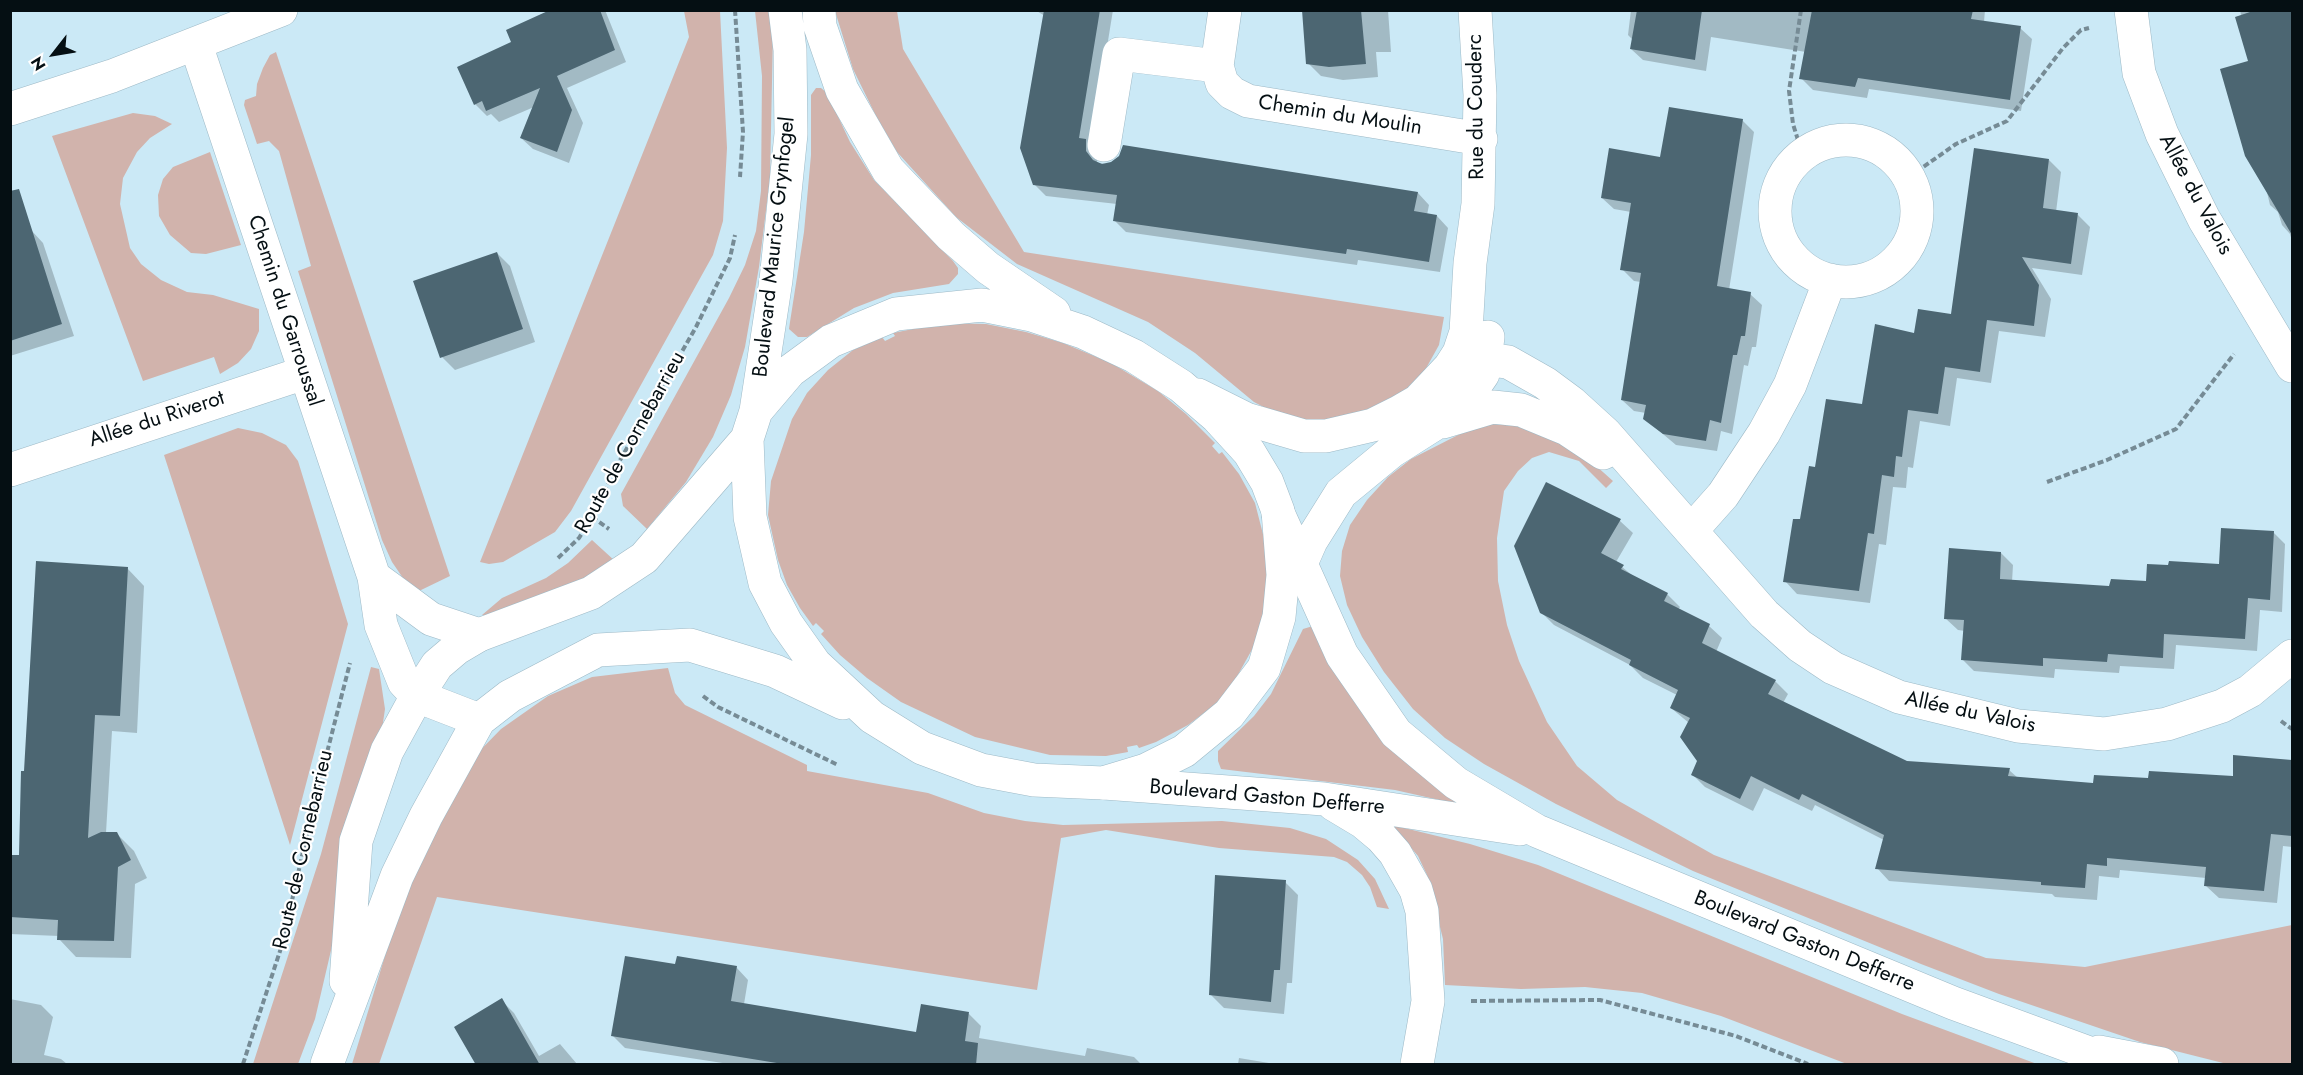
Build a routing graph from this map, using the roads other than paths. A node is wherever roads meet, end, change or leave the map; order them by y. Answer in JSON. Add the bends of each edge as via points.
{"nodes":[{"id":1,"x":281,"y":10,"type":"edge"},
{"id":2,"x":785,"y":10,"type":"edge"},
{"id":3,"x":819,"y":10,"type":"edge"},
{"id":4,"x":1225,"y":10,"type":"edge"},
{"id":5,"x":1475,"y":10,"type":"edge"},
{"id":6,"x":2131,"y":15,"type":"edge"},
{"id":7,"x":196,"y":45,"type":"junction"},
{"id":8,"x":1217,"y":66,"type":"junction"},
{"id":9,"x":10,"y":109,"type":"edge"},
{"id":10,"x":1481,"y":139,"type":"junction"},
{"id":11,"x":1104,"y":145,"type":"dead end"},
{"id":12,"x":1478,"y":204,"type":"junction"},
{"id":13,"x":1830,"y":280,"type":"junction"},
{"id":14,"x":1083,"y":332,"type":"junction"},
{"id":15,"x":1487,"y":358,"type":"junction"},
{"id":16,"x":2292,"y":366,"type":"edge"},
{"id":17,"x":304,"y":373,"type":"junction"},
{"id":18,"x":1181,"y":386,"type":"junction"},
{"id":19,"x":1432,"y":388,"type":"junction"},
{"id":20,"x":752,"y":425,"type":"junction"},
{"id":21,"x":1433,"y":425,"type":"junction"},
{"id":22,"x":10,"y":470,"type":"edge"},
{"id":23,"x":1645,"y":479,"type":"junction"},
{"id":24,"x":1278,"y":511,"type":"junction"},
{"id":25,"x":1691,"y":531,"type":"junction"},
{"id":26,"x":1302,"y":561,"type":"junction"},
{"id":27,"x":374,"y":577,"type":"junction"},
{"id":28,"x":1279,"y":617,"type":"junction"},
{"id":29,"x":480,"y":635,"type":"junction"},
{"id":30,"x":2292,"y":656,"type":"edge"},
{"id":31,"x":417,"y":696,"type":"junction"},
{"id":32,"x":872,"y":717,"type":"junction"},
{"id":33,"x":479,"y":720,"type":"junction"},
{"id":34,"x":1103,"y":783,"type":"junction"},
{"id":35,"x":1324,"y":799,"type":"junction"},
{"id":36,"x":1537,"y":831,"type":"junction"},
{"id":37,"x":343,"y":1016,"type":"junction"},
{"id":38,"x":2073,"y":1047,"type":"junction"},
{"id":39,"x":327,"y":1065,"type":"edge"},
{"id":40,"x":1417,"y":1065,"type":"edge"},
{"id":41,"x":2119,"y":1065,"type":"edge"},
{"id":42,"x":2162,"y":1065,"type":"edge"}],
"edges":[{"from":1,"to":7,"type":"street"},
{"from":2,"to":20,"type":"street","name":"Boulevard Maurice Grynfogel","via":[[790,50],[791,134],[776,280]]},
{"from":3,"to":14,"type":"street","via":[[820,26],[842,90],[888,170],[988,268]]},
{"from":4,"to":8,"type":"street"},
{"from":5,"to":10,"type":"street","name":"Rue du Couderc"},
{"from":6,"to":16,"type":"street","name":"Allée du Valois","via":[[2139,74],[2162,134],[2204,219]]},
{"from":7,"to":9,"type":"street"},
{"from":7,"to":17,"type":"street","name":"Chemin du Garroussal"},
{"from":8,"to":10,"type":"street","name":"Chemin du Moulin","via":[[1221,83],[1248,101]]},
{"from":8,"to":11,"type":"street","via":[[1119,54]]},
{"from":10,"to":12,"type":"street","name":"Rue du Couderc"},
{"from":12,"to":15,"type":"street","name":"Rue du Couderc","via":[[1489,331]]},
{"from":12,"to":19,"type":"street","name":"Rue du Couderc","via":[[1466,332],[1459,353]]},
{"from":13,"to":13,"type":"street","via":[[1863,282],[1886,272],[1914,236],[1917,201],[1910,177],[1895,159],[1875,145],[1856,139],[1838,139],[1802,153],[1785,171],[1774,207],[1779,237],[1799,266]]},
{"from":13,"to":25,"type":"street","via":[[1790,385],[1764,433],[1723,495]]},
{"from":14,"to":18,"type":"street","via":[[1134,356]]},
{"from":14,"to":20,"type":"street","via":[[1032,315],[982,305],[896,314],[831,341],[790,371]]},
{"from":15,"to":19,"type":"street","via":[[1463,362]]},
{"from":15,"to":21,"type":"street","name":"Rue du Couderc","via":[[1483,374],[1472,390]]},
{"from":15,"to":23,"type":"street","name":"Allée du Valois","via":[[1525,370],[1572,403],[1605,433]]},
{"from":17,"to":22,"type":"street","name":"Allée du Riverot"},
{"from":17,"to":27,"type":"street","name":"Chemin du Garroussal"},
{"from":18,"to":19,"type":"street","name":"Rue du Couderc","via":[[1246,419],[1304,436],[1326,436],[1373,425],[1418,401]]},
{"from":18,"to":24,"type":"street","via":[[1249,452]]},
{"from":20,"to":29,"type":"street","via":[[644,558],[591,593]]},
{"from":20,"to":32,"type":"street","name":"Boulevard Maurice Grynfogel","via":[[750,517],[765,583],[786,623],[815,664]]},
{"from":21,"to":23,"type":"street","name":"Allée du Valois","via":[[1493,407],[1521,410],[1567,429]]},
{"from":21,"to":26,"type":"street","name":"Rue du Couderc","via":[[1392,451],[1341,493]]},
{"from":23,"to":25,"type":"street","name":"Allée du Valois"},
{"from":24,"to":26,"type":"street","name":"Boulevard Gaston Defferre"},
{"from":24,"to":28,"type":"street","via":[[1283,575]]},
{"from":25,"to":30,"type":"street","name":"Allée du Valois","via":[[1764,614],[1833,669],[1899,697],[1962,715],[2057,731],[2104,734],[2148,727],[2222,706],[2250,691]]},
{"from":26,"to":28,"type":"street","name":"Rue du Couderc"},
{"from":26,"to":36,"type":"street","name":"Boulevard Gaston Defferre","via":[[1342,655],[1396,733],[1456,783]]},
{"from":27,"to":29,"type":"street","via":[[431,619]]},
{"from":27,"to":31,"type":"street","name":"Chemin du Garroussal","via":[[381,625],[405,682]]},
{"from":28,"to":34,"type":"street","via":[[1264,668],[1228,714],[1184,751],[1146,770]]},
{"from":29,"to":31,"type":"street","via":[[437,665]]},
{"from":31,"to":33,"type":"street"},
{"from":31,"to":37,"type":"street","via":[[387,752],[356,841]]},
{"from":32,"to":33,"type":"street","via":[[775,671],[690,645],[598,650],[510,696]]},
{"from":32,"to":34,"type":"street","name":"Boulevard Gaston Defferre","via":[[922,748],[981,770],[1034,780]]},
{"from":33,"to":37,"type":"street","via":[[397,876]]},
{"from":34,"to":35,"type":"street","name":"Boulevard Gaston Defferre"},
{"from":35,"to":36,"type":"street","name":"Boulevard Gaston Defferre"},
{"from":35,"to":40,"type":"street","via":[[1381,837],[1416,890],[1422,911],[1428,1001]]},
{"from":36,"to":38,"type":"street","name":"Boulevard Gaston Defferre","via":[[1953,1003]]},
{"from":37,"to":39,"type":"street"},
{"from":38,"to":41,"type":"street","name":"Boulevard Gaston Defferre"},
{"from":38,"to":42,"type":"street","name":"Boulevard Gaston Defferre"}]}
